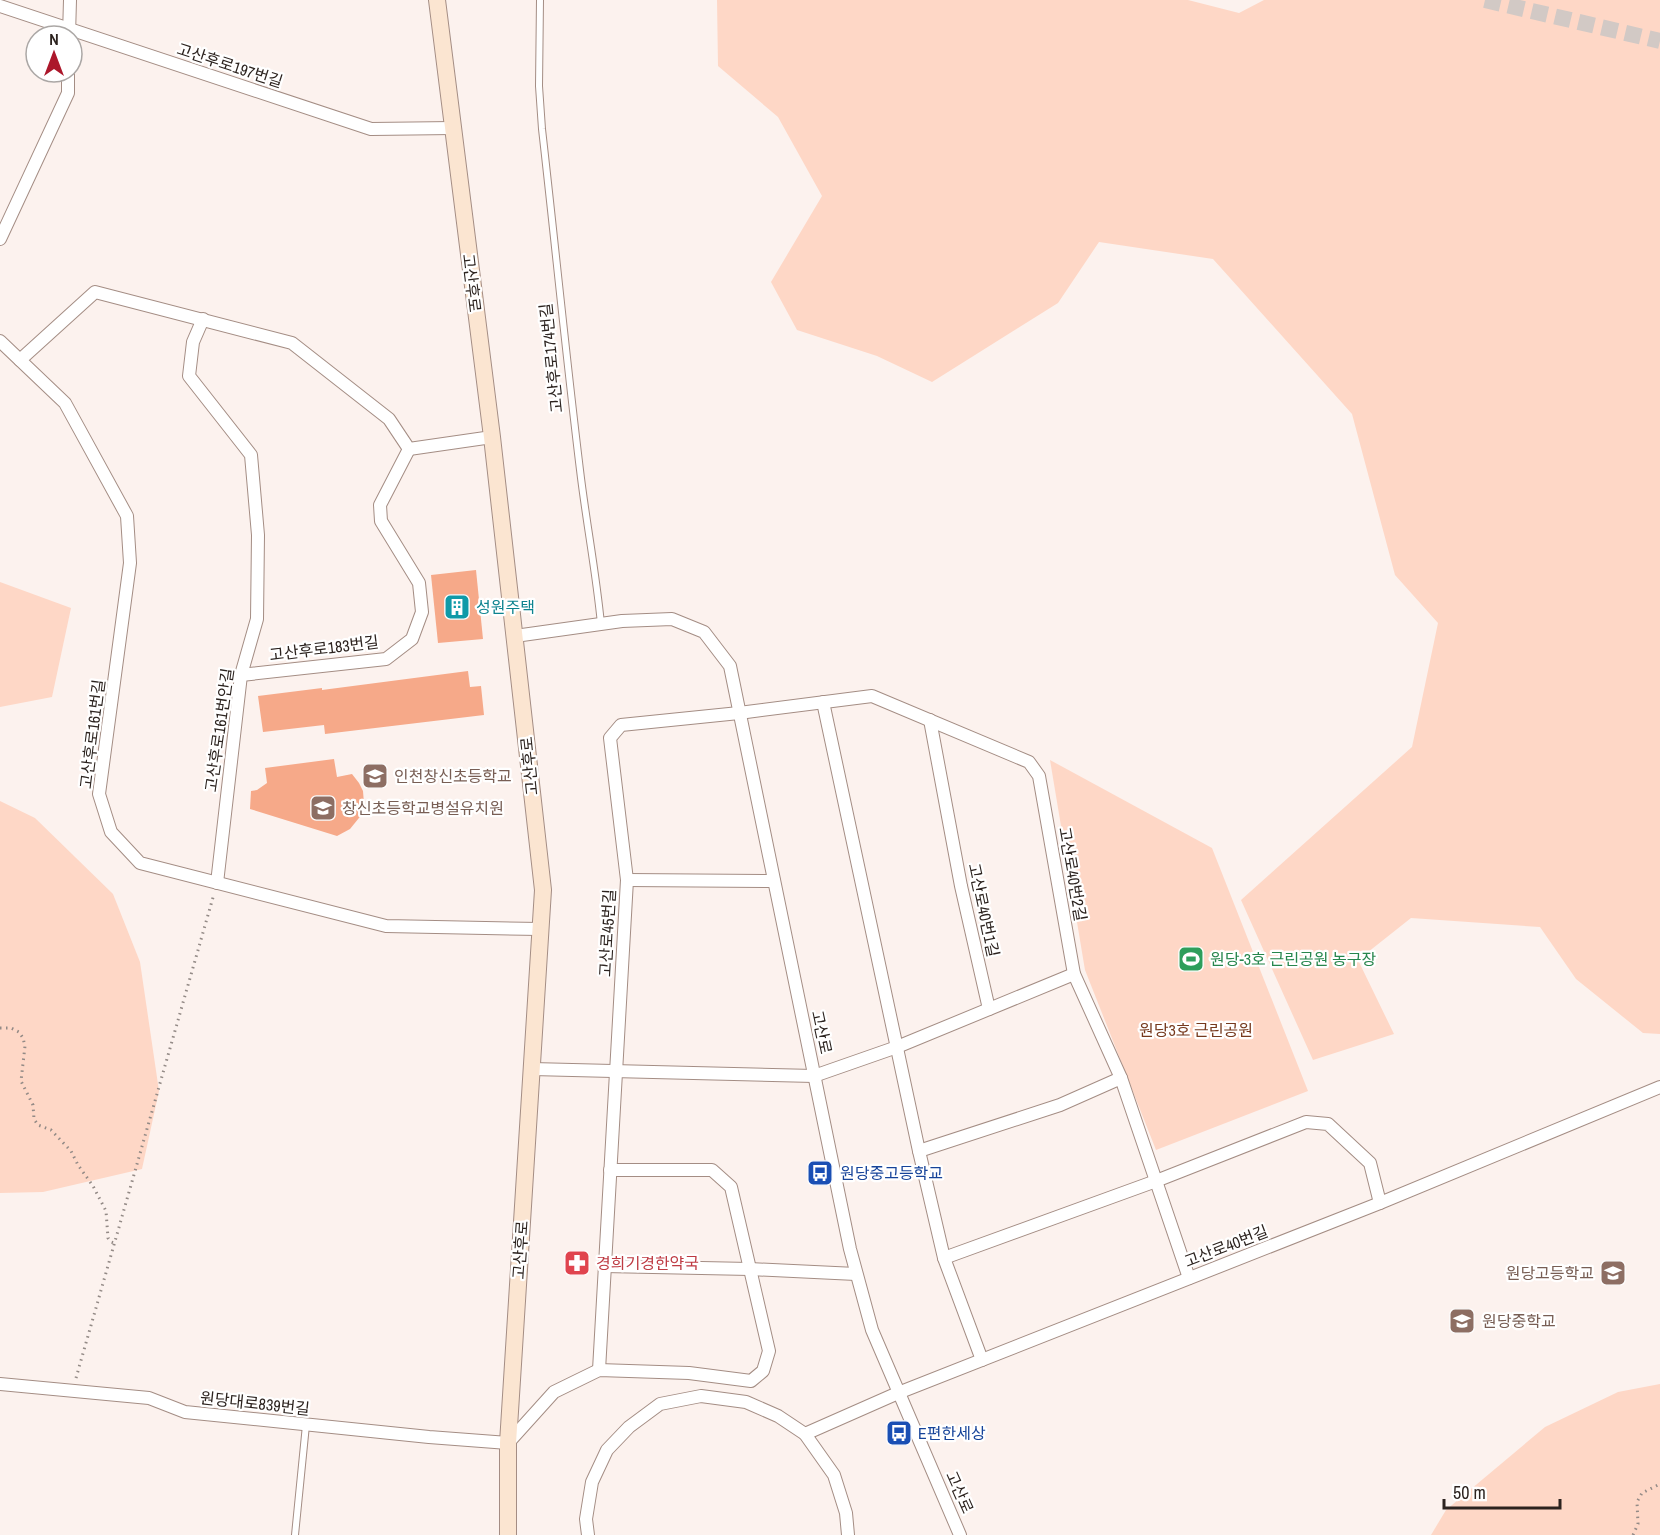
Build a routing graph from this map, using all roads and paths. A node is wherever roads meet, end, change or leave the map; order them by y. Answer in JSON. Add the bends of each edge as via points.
{"nodes":[{"id":1,"x":70,"y":0,"type":"edge"},
{"id":2,"x":437,"y":0,"type":"edge"},
{"id":3,"x":540,"y":0,"type":"edge"},
{"id":4,"x":0,"y":6,"type":"edge"},
{"id":5,"x":46,"y":24,"type":"edge"},
{"id":6,"x":69,"y":24,"type":"edge"},
{"id":7,"x":84,"y":38,"type":"edge"},
{"id":8,"x":68,"y":84,"type":"edge"},
{"id":9,"x":453,"y":128,"type":"junction"},
{"id":10,"x":0,"y":239,"type":"edge"},
{"id":11,"x":203,"y":320,"type":"junction"},
{"id":12,"x":0,"y":341,"type":"edge"},
{"id":13,"x":20,"y":360,"type":"junction"},
{"id":14,"x":492,"y":437,"type":"junction"},
{"id":15,"x":409,"y":449,"type":"junction"},
{"id":16,"x":601,"y":624,"type":"junction"},
{"id":17,"x":515,"y":636,"type":"junction"},
{"id":18,"x":241,"y":675,"type":"junction"},
{"id":19,"x":823,"y":702,"type":"junction"},
{"id":20,"x":740,"y":713,"type":"junction"},
{"id":21,"x":930,"y":720,"type":"junction"},
{"id":22,"x":627,"y":880,"type":"junction"},
{"id":23,"x":774,"y":881,"type":"junction"},
{"id":24,"x":217,"y":883,"type":"junction"},
{"id":25,"x":540,"y":929,"type":"junction"},
{"id":26,"x":1074,"y":974,"type":"junction"},
{"id":27,"x":989,"y":1009,"type":"junction"},
{"id":28,"x":0,"y":1028,"type":"edge"},
{"id":29,"x":897,"y":1047,"type":"junction"},
{"id":30,"x":532,"y":1069,"type":"junction"},
{"id":31,"x":616,"y":1072,"type":"junction"},
{"id":32,"x":814,"y":1076,"type":"junction"},
{"id":33,"x":1121,"y":1078,"type":"junction"},
{"id":34,"x":1660,"y":1087,"type":"edge"},
{"id":35,"x":919,"y":1151,"type":"junction"},
{"id":36,"x":610,"y":1170,"type":"junction"},
{"id":37,"x":1156,"y":1181,"type":"junction"},
{"id":38,"x":1380,"y":1203,"type":"junction"},
{"id":39,"x":114,"y":1243,"type":"junction"},
{"id":40,"x":944,"y":1258,"type":"junction"},
{"id":41,"x":604,"y":1266,"type":"junction"},
{"id":42,"x":750,"y":1269,"type":"junction"},
{"id":43,"x":856,"y":1274,"type":"junction"},
{"id":44,"x":1189,"y":1278,"type":"junction"},
{"id":45,"x":982,"y":1360,"type":"junction"},
{"id":46,"x":599,"y":1370,"type":"junction"},
{"id":47,"x":0,"y":1384,"type":"edge"},
{"id":48,"x":72,"y":1391,"type":"junction"},
{"id":49,"x":898,"y":1393,"type":"junction"},
{"id":50,"x":306,"y":1425,"type":"junction"},
{"id":51,"x":805,"y":1434,"type":"junction"},
{"id":52,"x":508,"y":1443,"type":"junction"},
{"id":53,"x":1660,"y":1484,"type":"edge"},
{"id":54,"x":295,"y":1535,"type":"edge"},
{"id":55,"x":508,"y":1535,"type":"edge"},
{"id":56,"x":588,"y":1535,"type":"edge"},
{"id":57,"x":848,"y":1535,"type":"edge"},
{"id":58,"x":960,"y":1535,"type":"edge"},
{"id":59,"x":1633,"y":1535,"type":"edge"}],
"edges":[{"from":1,"to":6,"type":"street"},
{"from":2,"to":9,"type":"main road","name":"고산후로"},
{"from":3,"to":16,"type":"lane","name":"고산후로174번길","via":[[543,129],[585,514]]},
{"from":4,"to":5,"type":"street","name":"고산후로197번길"},
{"from":7,"to":9,"type":"street","name":"고산후로197번길","via":[[371,129]]},
{"from":8,"to":10,"type":"street","via":[[68,93]]},
{"from":9,"to":14,"type":"main road","name":"고산후로"},
{"from":11,"to":13,"type":"street","via":[[96,292]]},
{"from":11,"to":15,"type":"street","via":[[292,343],[390,418]]},
{"from":11,"to":18,"type":"street","name":"고산후로161번안길","via":[[193,342],[189,376],[251,455],[258,535],[257,619]]},
{"from":12,"to":13,"type":"street","name":"고산후로161번길"},
{"from":13,"to":24,"type":"street","name":"고산후로161번길","via":[[65,403],[127,516],[130,563],[99,794],[111,832],[140,863]]},
{"from":14,"to":15,"type":"street"},
{"from":14,"to":17,"type":"main road","name":"고산후로"},
{"from":15,"to":18,"type":"street","name":"고산후로183번길","via":[[380,505],[381,521],[419,583],[422,612],[412,639],[386,659]]},
{"from":16,"to":17,"type":"street"},
{"from":16,"to":20,"type":"street","name":"고산로","via":[[672,619],[704,632],[730,666]]},
{"from":17,"to":25,"type":"main road","name":"고산후로","via":[[543,890]]},
{"from":18,"to":24,"type":"street","name":"고산후로161번안길"},
{"from":19,"to":20,"type":"street","name":"고산로40번2길"},
{"from":19,"to":21,"type":"street","name":"고산로40번2길","via":[[872,696]]},
{"from":19,"to":29,"type":"street"},
{"from":20,"to":22,"type":"street","name":"고산로45번길","via":[[621,725],[610,738]]},
{"from":20,"to":23,"type":"street","name":"고산로"},
{"from":21,"to":26,"type":"street","name":"고산로40번2길","via":[[1029,762],[1039,776]]},
{"from":21,"to":27,"type":"street","name":"고산로40번1길"},
{"from":22,"to":23,"type":"street"},
{"from":22,"to":31,"type":"street","name":"고산로45번길"},
{"from":23,"to":32,"type":"street","name":"고산로"},
{"from":24,"to":25,"type":"street","name":"고산후로161번길","via":[[386,926]]},
{"from":24,"to":39,"type":"path"},
{"from":25,"to":30,"type":"main road","name":"고산후로"},
{"from":26,"to":27,"type":"street"},
{"from":26,"to":33,"type":"street","name":"고산로40번2길"},
{"from":27,"to":29,"type":"street"},
{"from":28,"to":39,"type":"path","via":[[19,1032],[25,1046],[21,1081],[33,1105],[34,1119],[71,1151],[106,1210],[108,1238]]},
{"from":29,"to":32,"type":"street"},
{"from":29,"to":35,"type":"street"},
{"from":30,"to":31,"type":"street"},
{"from":30,"to":52,"type":"main road","name":"고산후로"},
{"from":31,"to":32,"type":"street"},
{"from":31,"to":36,"type":"street","name":"고산로45번길"},
{"from":32,"to":43,"type":"street","name":"고산로"},
{"from":33,"to":35,"type":"street","via":[[1060,1105]]},
{"from":33,"to":37,"type":"street","name":"고산로40번2길"},
{"from":34,"to":38,"type":"street","name":"고산로40번길"},
{"from":35,"to":40,"type":"street"},
{"from":36,"to":41,"type":"street","name":"고산로45번길"},
{"from":36,"to":42,"type":"street","via":[[712,1170],[731,1188]]},
{"from":37,"to":38,"type":"street","via":[[1306,1122],[1328,1124],[1370,1163]]},
{"from":37,"to":40,"type":"street"},
{"from":37,"to":44,"type":"street","name":"고산로40번2길"},
{"from":38,"to":44,"type":"street","name":"고산로40번길"},
{"from":39,"to":48,"type":"path"},
{"from":40,"to":45,"type":"street"},
{"from":41,"to":42,"type":"street"},
{"from":41,"to":46,"type":"street","name":"고산로45번길"},
{"from":42,"to":43,"type":"street"},
{"from":42,"to":46,"type":"street","via":[[769,1351],[763,1371],[751,1381],[689,1373]]},
{"from":43,"to":49,"type":"street","name":"고산로","via":[[872,1330]]},
{"from":44,"to":45,"type":"street","name":"고산로40번길"},
{"from":45,"to":49,"type":"street","name":"고산로40번길"},
{"from":46,"to":52,"type":"street","via":[[554,1392]]},
{"from":47,"to":48,"type":"street","name":"원당대로839번길"},
{"from":48,"to":50,"type":"street","name":"원당대로839번길","via":[[149,1398],[184,1412]]},
{"from":49,"to":51,"type":"street","name":"고산로40번길"},
{"from":49,"to":58,"type":"street","name":"고산로"},
{"from":50,"to":52,"type":"street","name":"원당대로839번길"},
{"from":50,"to":54,"type":"lane"},
{"from":51,"to":56,"type":"street","via":[[746,1402],[701,1396],[660,1404],[607,1450],[592,1482],[586,1519]]},
{"from":51,"to":57,"type":"street","via":[[834,1474]]},
{"from":52,"to":55,"type":"main road","name":"고산후로"},
{"from":53,"to":59,"type":"path","via":[[1642,1493],[1637,1502],[1638,1524]]}]}
